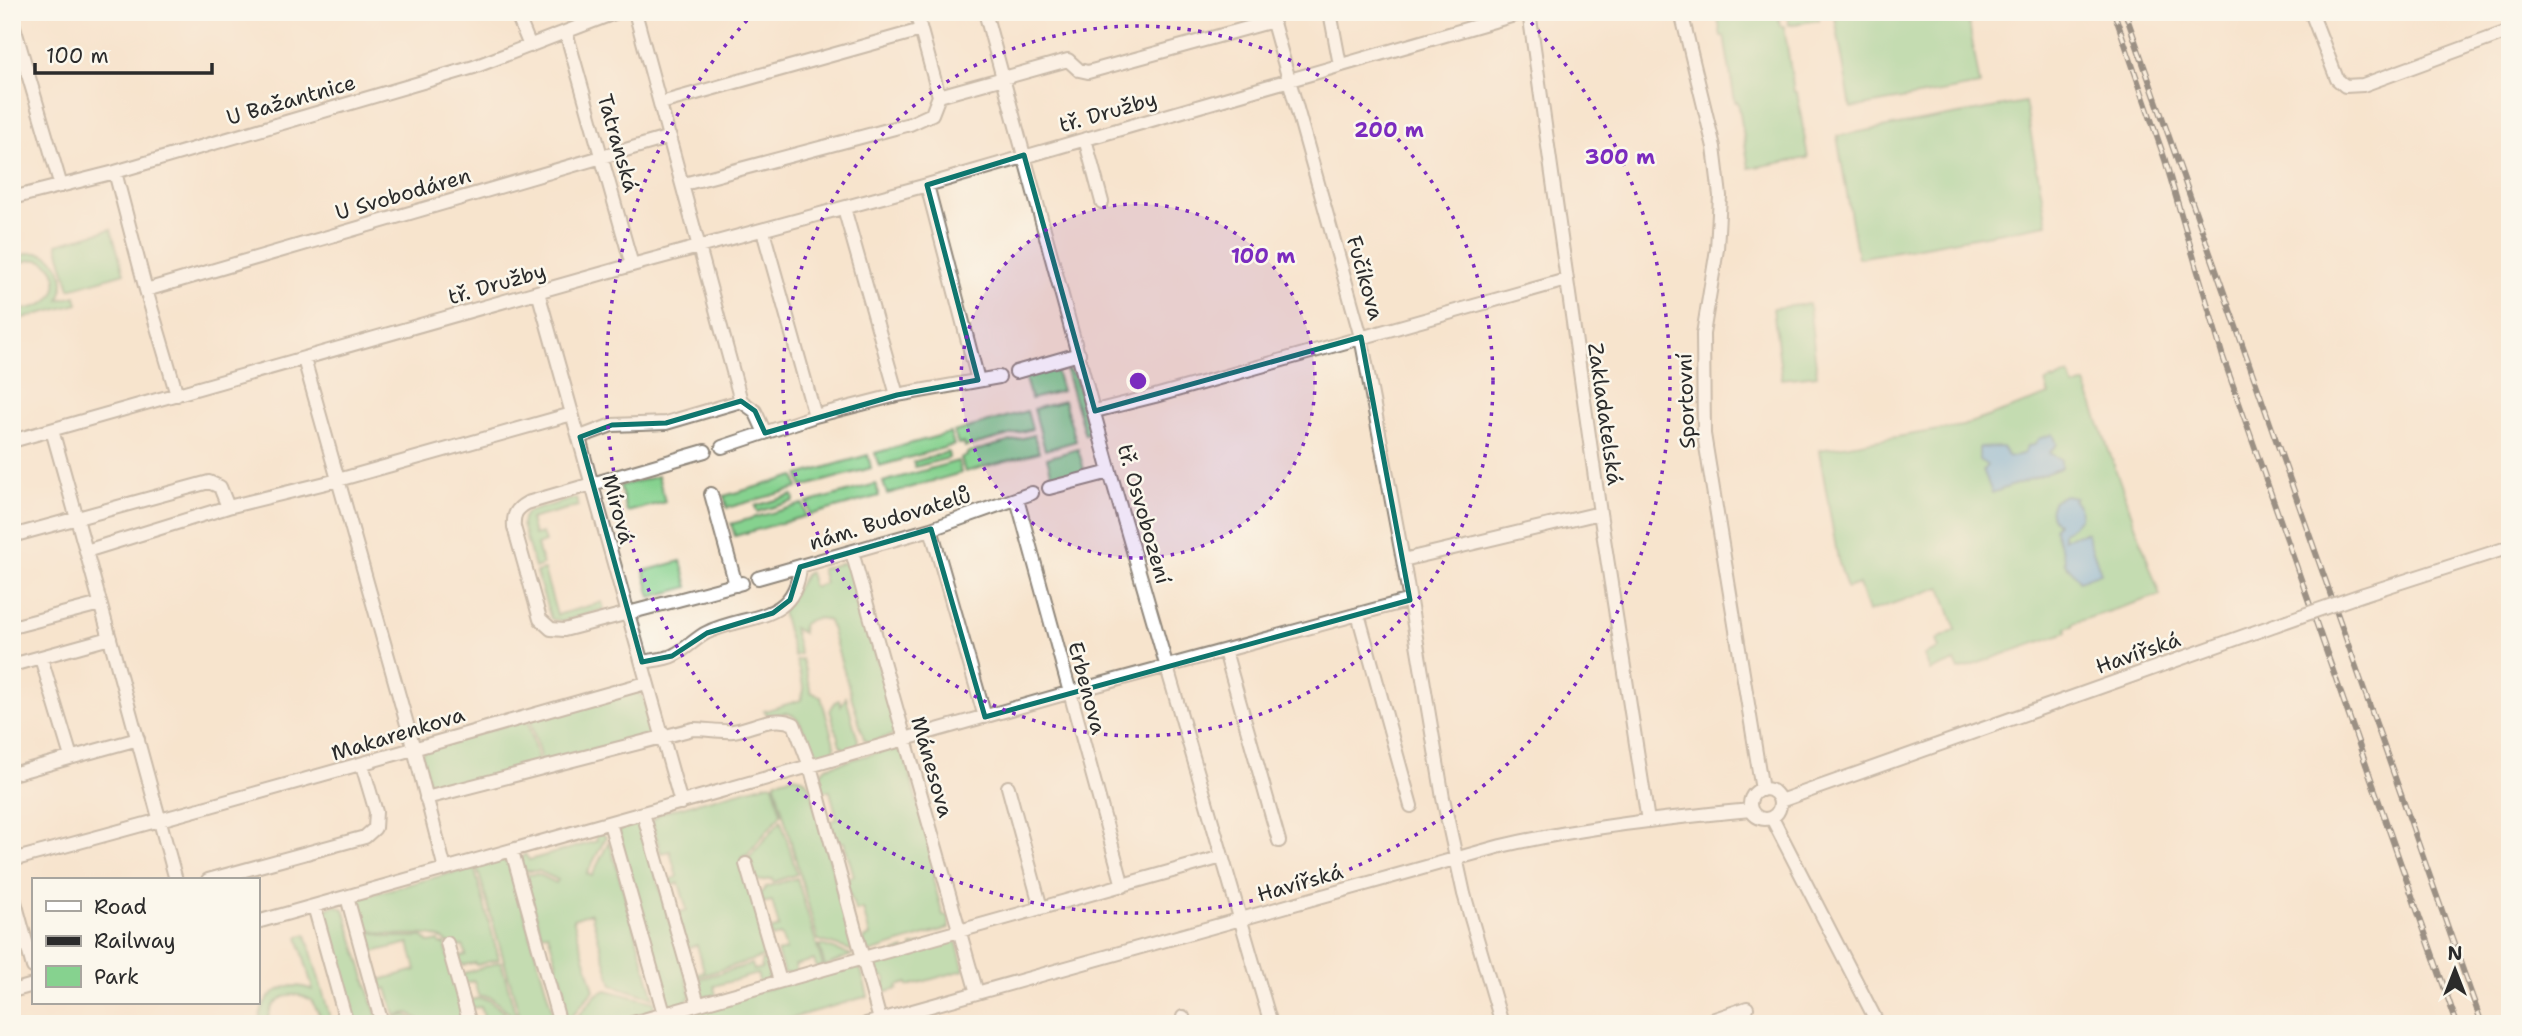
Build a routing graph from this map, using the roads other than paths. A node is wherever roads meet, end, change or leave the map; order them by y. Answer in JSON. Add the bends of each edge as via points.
{"nodes":[{"id":1,"x":516,"y":12,"type":"edge"},
{"id":2,"x":617,"y":12,"type":"edge"},
{"id":3,"x":635,"y":12,"type":"edge"},
{"id":4,"x":916,"y":12,"type":"edge"},
{"id":5,"x":985,"y":12,"type":"edge"},
{"id":6,"x":1330,"y":12,"type":"edge"},
{"id":7,"x":1527,"y":12,"type":"edge"},
{"id":8,"x":1682,"y":12,"type":"edge"},
{"id":9,"x":2311,"y":12,"type":"edge"},
{"id":10,"x":1271,"y":17,"type":"edge"},
{"id":11,"x":12,"y":20,"type":"edge"},
{"id":12,"x":921,"y":30,"type":"junction"},
{"id":13,"x":2510,"y":31,"type":"edge"},
{"id":14,"x":566,"y":32,"type":"junction"},
{"id":15,"x":530,"y":46,"type":"junction"},
{"id":16,"x":1340,"y":65,"type":"junction"},
{"id":17,"x":1003,"y":77,"type":"junction"},
{"id":18,"x":1289,"y":80,"type":"junction"},
{"id":19,"x":939,"y":96,"type":"junction"},
{"id":20,"x":661,"y":103,"type":"junction"},
{"id":21,"x":670,"y":137,"type":"junction"},
{"id":22,"x":1084,"y":139,"type":"junction"},
{"id":23,"x":1024,"y":155,"type":"junction"},
{"id":24,"x":602,"y":156,"type":"junction"},
{"id":25,"x":115,"y":172,"type":"junction"},
{"id":26,"x":684,"y":184,"type":"junction"},
{"id":27,"x":927,"y":185,"type":"junction"},
{"id":28,"x":61,"y":186,"type":"junction"},
{"id":29,"x":12,"y":198,"type":"edge"},
{"id":30,"x":1102,"y":202,"type":"dead end"},
{"id":31,"x":844,"y":208,"type":"junction"},
{"id":32,"x":763,"y":230,"type":"junction"},
{"id":33,"x":701,"y":248,"type":"junction"},
{"id":34,"x":632,"y":265,"type":"junction"},
{"id":35,"x":1566,"y":280,"type":"junction"},
{"id":36,"x":146,"y":289,"type":"junction"},
{"id":37,"x":538,"y":292,"type":"junction"},
{"id":38,"x":1361,"y":337,"type":"junction"},
{"id":39,"x":1079,"y":354,"type":"junction"},
{"id":40,"x":304,"y":359,"type":"junction"},
{"id":41,"x":1016,"y":372,"type":"dead end"},
{"id":42,"x":999,"y":377,"type":"dead end"},
{"id":43,"x":978,"y":380,"type":"junction"},
{"id":44,"x":177,"y":395,"type":"junction"},
{"id":45,"x":897,"y":395,"type":"junction"},
{"id":46,"x":741,"y":401,"type":"junction"},
{"id":47,"x":1095,"y":411,"type":"junction"},
{"id":48,"x":572,"y":414,"type":"junction"},
{"id":49,"x":815,"y":416,"type":"junction"},
{"id":50,"x":52,"y":430,"type":"junction"},
{"id":51,"x":765,"y":433,"type":"junction"},
{"id":52,"x":580,"y":437,"type":"junction"},
{"id":53,"x":12,"y":441,"type":"edge"},
{"id":54,"x":722,"y":447,"type":"dead end"},
{"id":55,"x":705,"y":451,"type":"dead end"},
{"id":56,"x":1110,"y":472,"type":"junction"},
{"id":57,"x":338,"y":480,"type":"junction"},
{"id":58,"x":591,"y":483,"type":"junction"},
{"id":59,"x":1049,"y":488,"type":"dead end"},
{"id":60,"x":1032,"y":493,"type":"dead end"},
{"id":61,"x":710,"y":494,"type":"dead end"},
{"id":62,"x":1017,"y":499,"type":"junction"},
{"id":63,"x":228,"y":507,"type":"junction"},
{"id":64,"x":1600,"y":513,"type":"junction"},
{"id":65,"x":76,"y":519,"type":"junction"},
{"id":66,"x":931,"y":529,"type":"junction"},
{"id":67,"x":12,"y":536,"type":"edge"},
{"id":68,"x":2510,"y":547,"type":"edge"},
{"id":69,"x":86,"y":551,"type":"junction"},
{"id":70,"x":852,"y":552,"type":"junction"},
{"id":71,"x":1403,"y":560,"type":"junction"},
{"id":72,"x":800,"y":567,"type":"junction"},
{"id":73,"x":758,"y":578,"type":"dead end"},
{"id":74,"x":1410,"y":600,"type":"junction"},
{"id":75,"x":100,"y":604,"type":"junction"},
{"id":76,"x":627,"y":614,"type":"junction"},
{"id":77,"x":1358,"y":614,"type":"junction"},
{"id":78,"x":12,"y":627,"type":"edge"},
{"id":79,"x":110,"y":638,"type":"junction"},
{"id":80,"x":1225,"y":651,"type":"junction"},
{"id":81,"x":41,"y":658,"type":"junction"},
{"id":82,"x":642,"y":662,"type":"junction"},
{"id":83,"x":12,"y":665,"type":"edge"},
{"id":84,"x":1168,"y":666,"type":"junction"},
{"id":85,"x":646,"y":683,"type":"junction"},
{"id":86,"x":1068,"y":694,"type":"junction"},
{"id":87,"x":985,"y":717,"type":"junction"},
{"id":88,"x":660,"y":736,"type":"junction"},
{"id":89,"x":138,"y":739,"type":"junction"},
{"id":90,"x":904,"y":740,"type":"junction"},
{"id":91,"x":414,"y":750,"type":"junction"},
{"id":92,"x":71,"y":757,"type":"junction"},
{"id":93,"x":362,"y":765,"type":"junction"},
{"id":94,"x":810,"y":766,"type":"junction"},
{"id":95,"x":12,"y":774,"type":"edge"},
{"id":96,"x":1008,"y":787,"type":"dead end"},
{"id":97,"x":1762,"y":790,"type":"junction"},
{"id":98,"x":426,"y":798,"type":"junction"},
{"id":99,"x":1780,"y":801,"type":"junction"},
{"id":100,"x":681,"y":803,"type":"junction"},
{"id":101,"x":1411,"y":806,"type":"dead end"},
{"id":102,"x":1751,"y":810,"type":"junction"},
{"id":103,"x":643,"y":813,"type":"junction"},
{"id":104,"x":1772,"y":818,"type":"junction"},
{"id":105,"x":161,"y":821,"type":"junction"},
{"id":106,"x":1647,"y":821,"type":"junction"},
{"id":107,"x":610,"y":824,"type":"junction"},
{"id":108,"x":1279,"y":841,"type":"dead end"},
{"id":109,"x":512,"y":850,"type":"junction"},
{"id":110,"x":1222,"y":857,"type":"junction"},
{"id":111,"x":1457,"y":859,"type":"junction"},
{"id":112,"x":12,"y":860,"type":"edge"},
{"id":113,"x":746,"y":864,"type":"dead end"},
{"id":114,"x":445,"y":869,"type":"junction"},
{"id":115,"x":175,"y":878,"type":"edge"},
{"id":116,"x":215,"y":878,"type":"edge"},
{"id":117,"x":1123,"y":886,"type":"junction"},
{"id":118,"x":12,"y":891,"type":"edge"},
{"id":119,"x":347,"y":897,"type":"junction"},
{"id":120,"x":314,"y":906,"type":"junction"},
{"id":121,"x":1041,"y":908,"type":"junction"},
{"id":122,"x":1239,"y":920,"type":"junction"},
{"id":123,"x":259,"y":921,"type":"edge"},
{"id":124,"x":28,"y":928,"type":"edge"},
{"id":125,"x":959,"y":931,"type":"junction"},
{"id":126,"x":447,"y":943,"type":"dead end"},
{"id":127,"x":32,"y":959,"type":"edge"},
{"id":128,"x":861,"y":959,"type":"junction"},
{"id":129,"x":780,"y":981,"type":"junction"},
{"id":130,"x":32,"y":985,"type":"edge"},
{"id":131,"x":12,"y":991,"type":"edge"},
{"id":132,"x":977,"y":993,"type":"junction"},
{"id":133,"x":698,"y":1004,"type":"junction"},
{"id":134,"x":1747,"y":1008,"type":"dead end"},
{"id":135,"x":666,"y":1019,"type":"edge"},
{"id":136,"x":880,"y":1020,"type":"junction"},
{"id":137,"x":1722,"y":1020,"type":"edge"},
{"id":138,"x":346,"y":1024,"type":"edge"},
{"id":139,"x":382,"y":1024,"type":"edge"},
{"id":140,"x":470,"y":1024,"type":"edge"},
{"id":141,"x":560,"y":1024,"type":"edge"},
{"id":142,"x":629,"y":1024,"type":"edge"},
{"id":143,"x":866,"y":1024,"type":"edge"},
{"id":144,"x":1271,"y":1024,"type":"edge"},
{"id":145,"x":1502,"y":1024,"type":"edge"},
{"id":146,"x":1700,"y":1024,"type":"edge"},
{"id":147,"x":1878,"y":1024,"type":"edge"}],
"edges":[{"from":1,"to":15,"type":"street"},
{"from":2,"to":14,"type":"street","name":"U Bažantnice"},
{"from":3,"to":20,"type":"street"},
{"from":4,"to":12,"type":"street"},
{"from":5,"to":17,"type":"street","name":"tř. Osvobození"},
{"from":6,"to":16,"type":"street"},
{"from":7,"to":16,"type":"street","name":"tř. Družby"},
{"from":7,"to":35,"type":"street","name":"Zakladatelská"},
{"from":8,"to":97,"type":"street","name":"Sportovní","via":[[1714,147],[1720,196],[1717,249],[1703,334],[1704,434]]},
{"from":9,"to":13,"type":"street","via":[[2337,79],[2345,86],[2363,85]]},
{"from":10,"to":17,"type":"street","name":"tř. Družby","via":[[1088,72],[1079,71],[1068,60]]},
{"from":10,"to":18,"type":"street","name":"Fučíkova"},
{"from":11,"to":28,"type":"street"},
{"from":12,"to":19,"type":"street"},
{"from":12,"to":20,"type":"street"},
{"from":14,"to":15,"type":"street","name":"U Bažantnice"},
{"from":14,"to":24,"type":"street","name":"Tatranská"},
{"from":15,"to":25,"type":"street","name":"U Bažantnice","via":[[474,67]]},
{"from":16,"to":18,"type":"street","name":"tř. Družby"},
{"from":17,"to":19,"type":"street"},
{"from":17,"to":23,"type":"street","name":"tř. Osvobození"},
{"from":18,"to":22,"type":"street","name":"tř. Družby"},
{"from":18,"to":38,"type":"street","name":"Fučíkova"},
{"from":19,"to":26,"type":"street","via":[[932,114],[910,124]]},
{"from":20,"to":21,"type":"street"},
{"from":21,"to":24,"type":"street","name":"U Svobodáren"},
{"from":21,"to":26,"type":"street"},
{"from":22,"to":23,"type":"street","name":"tř. Družby"},
{"from":22,"to":30,"type":"street"},
{"from":23,"to":27,"type":"street","name":"tř. Družby"},
{"from":23,"to":39,"type":"street","name":"tř. Osvobození"},
{"from":24,"to":34,"type":"street","name":"Tatranská"},
{"from":24,"to":36,"type":"street","name":"U Svobodáren"},
{"from":25,"to":28,"type":"street","name":"U Bažantnice"},
{"from":25,"to":36,"type":"street"},
{"from":26,"to":33,"type":"street"},
{"from":27,"to":31,"type":"street","name":"tř. Družby"},
{"from":27,"to":43,"type":"street"},
{"from":28,"to":29,"type":"street","name":"U Bažantnice"},
{"from":31,"to":32,"type":"street","name":"tř. Družby"},
{"from":31,"to":45,"type":"street"},
{"from":32,"to":33,"type":"street","name":"tř. Družby"},
{"from":32,"to":49,"type":"street"},
{"from":33,"to":34,"type":"street","name":"tř. Družby"},
{"from":33,"to":46,"type":"street"},
{"from":34,"to":37,"type":"street","name":"tř. Družby"},
{"from":35,"to":38,"type":"street"},
{"from":35,"to":64,"type":"street","name":"Zakladatelská"},
{"from":36,"to":44,"type":"street"},
{"from":37,"to":40,"type":"street","name":"tř. Družby"},
{"from":37,"to":48,"type":"street","name":"Mírová"},
{"from":38,"to":47,"type":"street"},
{"from":38,"to":71,"type":"street","name":"Fučíkova"},
{"from":39,"to":41,"type":"street"},
{"from":39,"to":47,"type":"street","name":"tř. Osvobození"},
{"from":40,"to":44,"type":"street","name":"tř. Družby"},
{"from":40,"to":57,"type":"street"},
{"from":42,"to":43,"type":"street"},
{"from":43,"to":45,"type":"street"},
{"from":44,"to":50,"type":"street","name":"tř. Družby"},
{"from":45,"to":49,"type":"street"},
{"from":46,"to":51,"type":"street","via":[[755,411]]},
{"from":46,"to":52,"type":"street","via":[[666,423],[612,425]]},
{"from":47,"to":56,"type":"street","name":"tř. Osvobození"},
{"from":48,"to":52,"type":"street","name":"Mírová"},
{"from":48,"to":57,"type":"street"},
{"from":49,"to":51,"type":"street"},
{"from":50,"to":53,"type":"street","name":"tř. Družby"},
{"from":50,"to":65,"type":"street"},
{"from":51,"to":54,"type":"street"},
{"from":52,"to":58,"type":"street","name":"Mírová"},
{"from":55,"to":58,"type":"street"},
{"from":56,"to":59,"type":"street"},
{"from":56,"to":84,"type":"street","name":"tř. Osvobození"},
{"from":57,"to":63,"type":"street"},
{"from":57,"to":91,"type":"street"},
{"from":58,"to":76,"type":"street","name":"Mírová"},
{"from":58,"to":76,"type":"street","via":[[520,507],[514,527],[544,625],[557,631]]},
{"from":60,"to":62,"type":"street","name":"nám. Budovatelů"},
{"from":61,"to":76,"type":"street","via":[[739,584]]},
{"from":62,"to":66,"type":"street","name":"nám. Budovatelů"},
{"from":62,"to":86,"type":"street","name":"Erbenova"},
{"from":63,"to":65,"type":"street","via":[[220,487],[209,482]]},
{"from":63,"to":69,"type":"street"},
{"from":64,"to":71,"type":"street"},
{"from":64,"to":106,"type":"street","name":"Zakladatelská"},
{"from":65,"to":67,"type":"street"},
{"from":65,"to":69,"type":"street"},
{"from":66,"to":70,"type":"street","name":"nám. Budovatelů"},
{"from":66,"to":87,"type":"street"},
{"from":68,"to":99,"type":"street","name":"Havířská","bridge":true,"via":[[2364,594]]},
{"from":69,"to":75,"type":"street"},
{"from":70,"to":72,"type":"street","name":"nám. Budovatelů"},
{"from":70,"to":90,"type":"street","name":"Mánesova"},
{"from":71,"to":74,"type":"street","name":"Fučíkova"},
{"from":72,"to":73,"type":"street","name":"nám. Budovatelů"},
{"from":72,"to":82,"type":"street","via":[[799,583],[790,600],[773,613],[707,633],[672,656]]},
{"from":74,"to":77,"type":"street"},
{"from":74,"to":111,"type":"street","name":"Fučíkova"},
{"from":75,"to":78,"type":"street"},
{"from":75,"to":79,"type":"street"},
{"from":76,"to":82,"type":"street","name":"Mírová"},
{"from":77,"to":80,"type":"street"},
{"from":77,"to":101,"type":"street"},
{"from":79,"to":81,"type":"street"},
{"from":79,"to":89,"type":"street"},
{"from":80,"to":84,"type":"street"},
{"from":80,"to":108,"type":"street"},
{"from":81,"to":83,"type":"street"},
{"from":81,"to":92,"type":"street"},
{"from":82,"to":85,"type":"street","name":"Mírová"},
{"from":84,"to":86,"type":"street"},
{"from":84,"to":110,"type":"street","name":"tř. Osvobození"},
{"from":85,"to":88,"type":"street","name":"Mírová"},
{"from":85,"to":91,"type":"street","name":"Makarenkova"},
{"from":86,"to":87,"type":"street"},
{"from":86,"to":117,"type":"street","name":"Erbenova"},
{"from":87,"to":90,"type":"street"},
{"from":88,"to":94,"type":"street","via":[[693,729],[731,731],[786,720],[794,724]]},
{"from":88,"to":98,"type":"street"},
{"from":88,"to":100,"type":"street","name":"Mírová"},
{"from":89,"to":92,"type":"street"},
{"from":89,"to":105,"type":"street"},
{"from":90,"to":94,"type":"street"},
{"from":90,"to":125,"type":"street","name":"Mánesova"},
{"from":91,"to":93,"type":"street","name":"Makarenkova"},
{"from":91,"to":98,"type":"street"},
{"from":92,"to":95,"type":"street"},
{"from":93,"to":105,"type":"street","name":"Makarenkova"},
{"from":93,"to":116,"type":"street","via":[[376,812],[375,828],[365,837]]},
{"from":94,"to":100,"type":"street"},
{"from":94,"to":128,"type":"street"},
{"from":96,"to":121,"type":"street"},
{"from":97,"to":99,"type":"street","via":[[1772,790]]},
{"from":97,"to":102,"type":"street","via":[[1753,795]]},
{"from":98,"to":114,"type":"street"},
{"from":99,"to":104,"type":"street"},
{"from":100,"to":103,"type":"street"},
{"from":102,"to":104,"type":"street","via":[[1762,819]]},
{"from":102,"to":106,"type":"street","name":"Havířská"},
{"from":103,"to":107,"type":"street"},
{"from":103,"to":133,"type":"street"},
{"from":104,"to":147,"type":"street"},
{"from":105,"to":112,"type":"street","name":"Makarenkova"},
{"from":105,"to":115,"type":"street"},
{"from":106,"to":111,"type":"street","name":"Havířská","via":[[1554,834]]},
{"from":107,"to":109,"type":"street"},
{"from":107,"to":135,"type":"street"},
{"from":109,"to":114,"type":"street"},
{"from":109,"to":141,"type":"street"},
{"from":110,"to":117,"type":"street"},
{"from":110,"to":122,"type":"street","name":"tř. Osvobození"},
{"from":111,"to":122,"type":"street","name":"Havířská"},
{"from":111,"to":145,"type":"street","name":"Fučíkova"},
{"from":113,"to":129,"type":"street"},
{"from":114,"to":119,"type":"street"},
{"from":117,"to":121,"type":"street"},
{"from":118,"to":124,"type":"street"},
{"from":119,"to":120,"type":"street"},
{"from":119,"to":139,"type":"street"},
{"from":120,"to":123,"type":"street"},
{"from":120,"to":138,"type":"street"},
{"from":121,"to":125,"type":"street"},
{"from":122,"to":132,"type":"street","name":"Havířská"},
{"from":122,"to":144,"type":"street","name":"tř. Osvobození"},
{"from":124,"to":127,"type":"street"},
{"from":125,"to":128,"type":"street"},
{"from":125,"to":132,"type":"street","name":"Mánesova"},
{"from":126,"to":140,"type":"street"},
{"from":128,"to":129,"type":"street"},
{"from":128,"to":136,"type":"street"},
{"from":129,"to":133,"type":"street"},
{"from":130,"to":131,"type":"street"},
{"from":132,"to":136,"type":"street","name":"Havířská"},
{"from":133,"to":135,"type":"street"},
{"from":134,"to":137,"type":"street"},
{"from":135,"to":142,"type":"street"},
{"from":136,"to":143,"type":"street","name":"Havířská"},
{"from":137,"to":146,"type":"street"}]}
